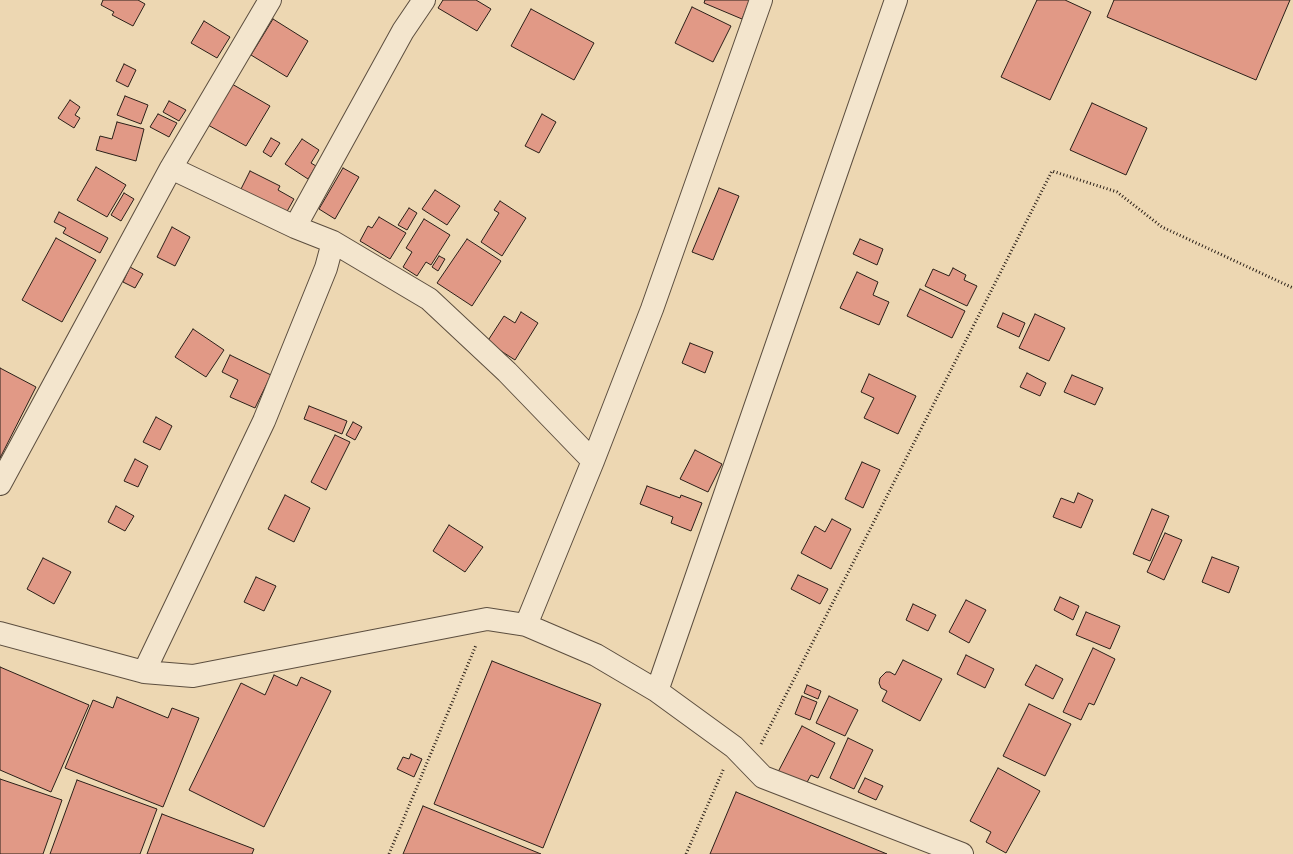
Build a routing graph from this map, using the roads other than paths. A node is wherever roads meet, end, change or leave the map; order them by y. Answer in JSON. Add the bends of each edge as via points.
{"nodes":[{"id":1,"x":270,"y":0,"type":"edge"},
{"id":2,"x":424,"y":0,"type":"edge"},
{"id":3,"x":761,"y":0,"type":"edge"},
{"id":4,"x":896,"y":0,"type":"edge"},
{"id":5,"x":171,"y":168,"type":"junction"},
{"id":6,"x":295,"y":227,"type":"junction"},
{"id":7,"x":333,"y":242,"type":"junction"},
{"id":8,"x":593,"y":461,"type":"junction"},
{"id":9,"x":0,"y":484,"type":"edge"},
{"id":10,"x":526,"y":624,"type":"junction"},
{"id":11,"x":0,"y":633,"type":"edge"},
{"id":12,"x":144,"y":672,"type":"junction"},
{"id":13,"x":657,"y":691,"type":"junction"},
{"id":14,"x":962,"y":854,"type":"edge"}],
"edges":[{"from":1,"to":5,"type":"street"},
{"from":2,"to":6,"type":"street"},
{"from":3,"to":8,"type":"street","via":[[652,309]]},
{"from":4,"to":13,"type":"street"},
{"from":5,"to":6,"type":"street"},
{"from":5,"to":9,"type":"street"},
{"from":6,"to":7,"type":"street"},
{"from":7,"to":8,"type":"street","via":[[429,299],[507,372]]},
{"from":7,"to":12,"type":"street","via":[[326,268],[264,421]]},
{"from":8,"to":10,"type":"street"},
{"from":10,"to":12,"type":"street","via":[[487,619],[193,676]]},
{"from":10,"to":13,"type":"street","via":[[596,655]]},
{"from":11,"to":12,"type":"street"},
{"from":13,"to":14,"type":"street","via":[[734,747],[763,777]]}]}
